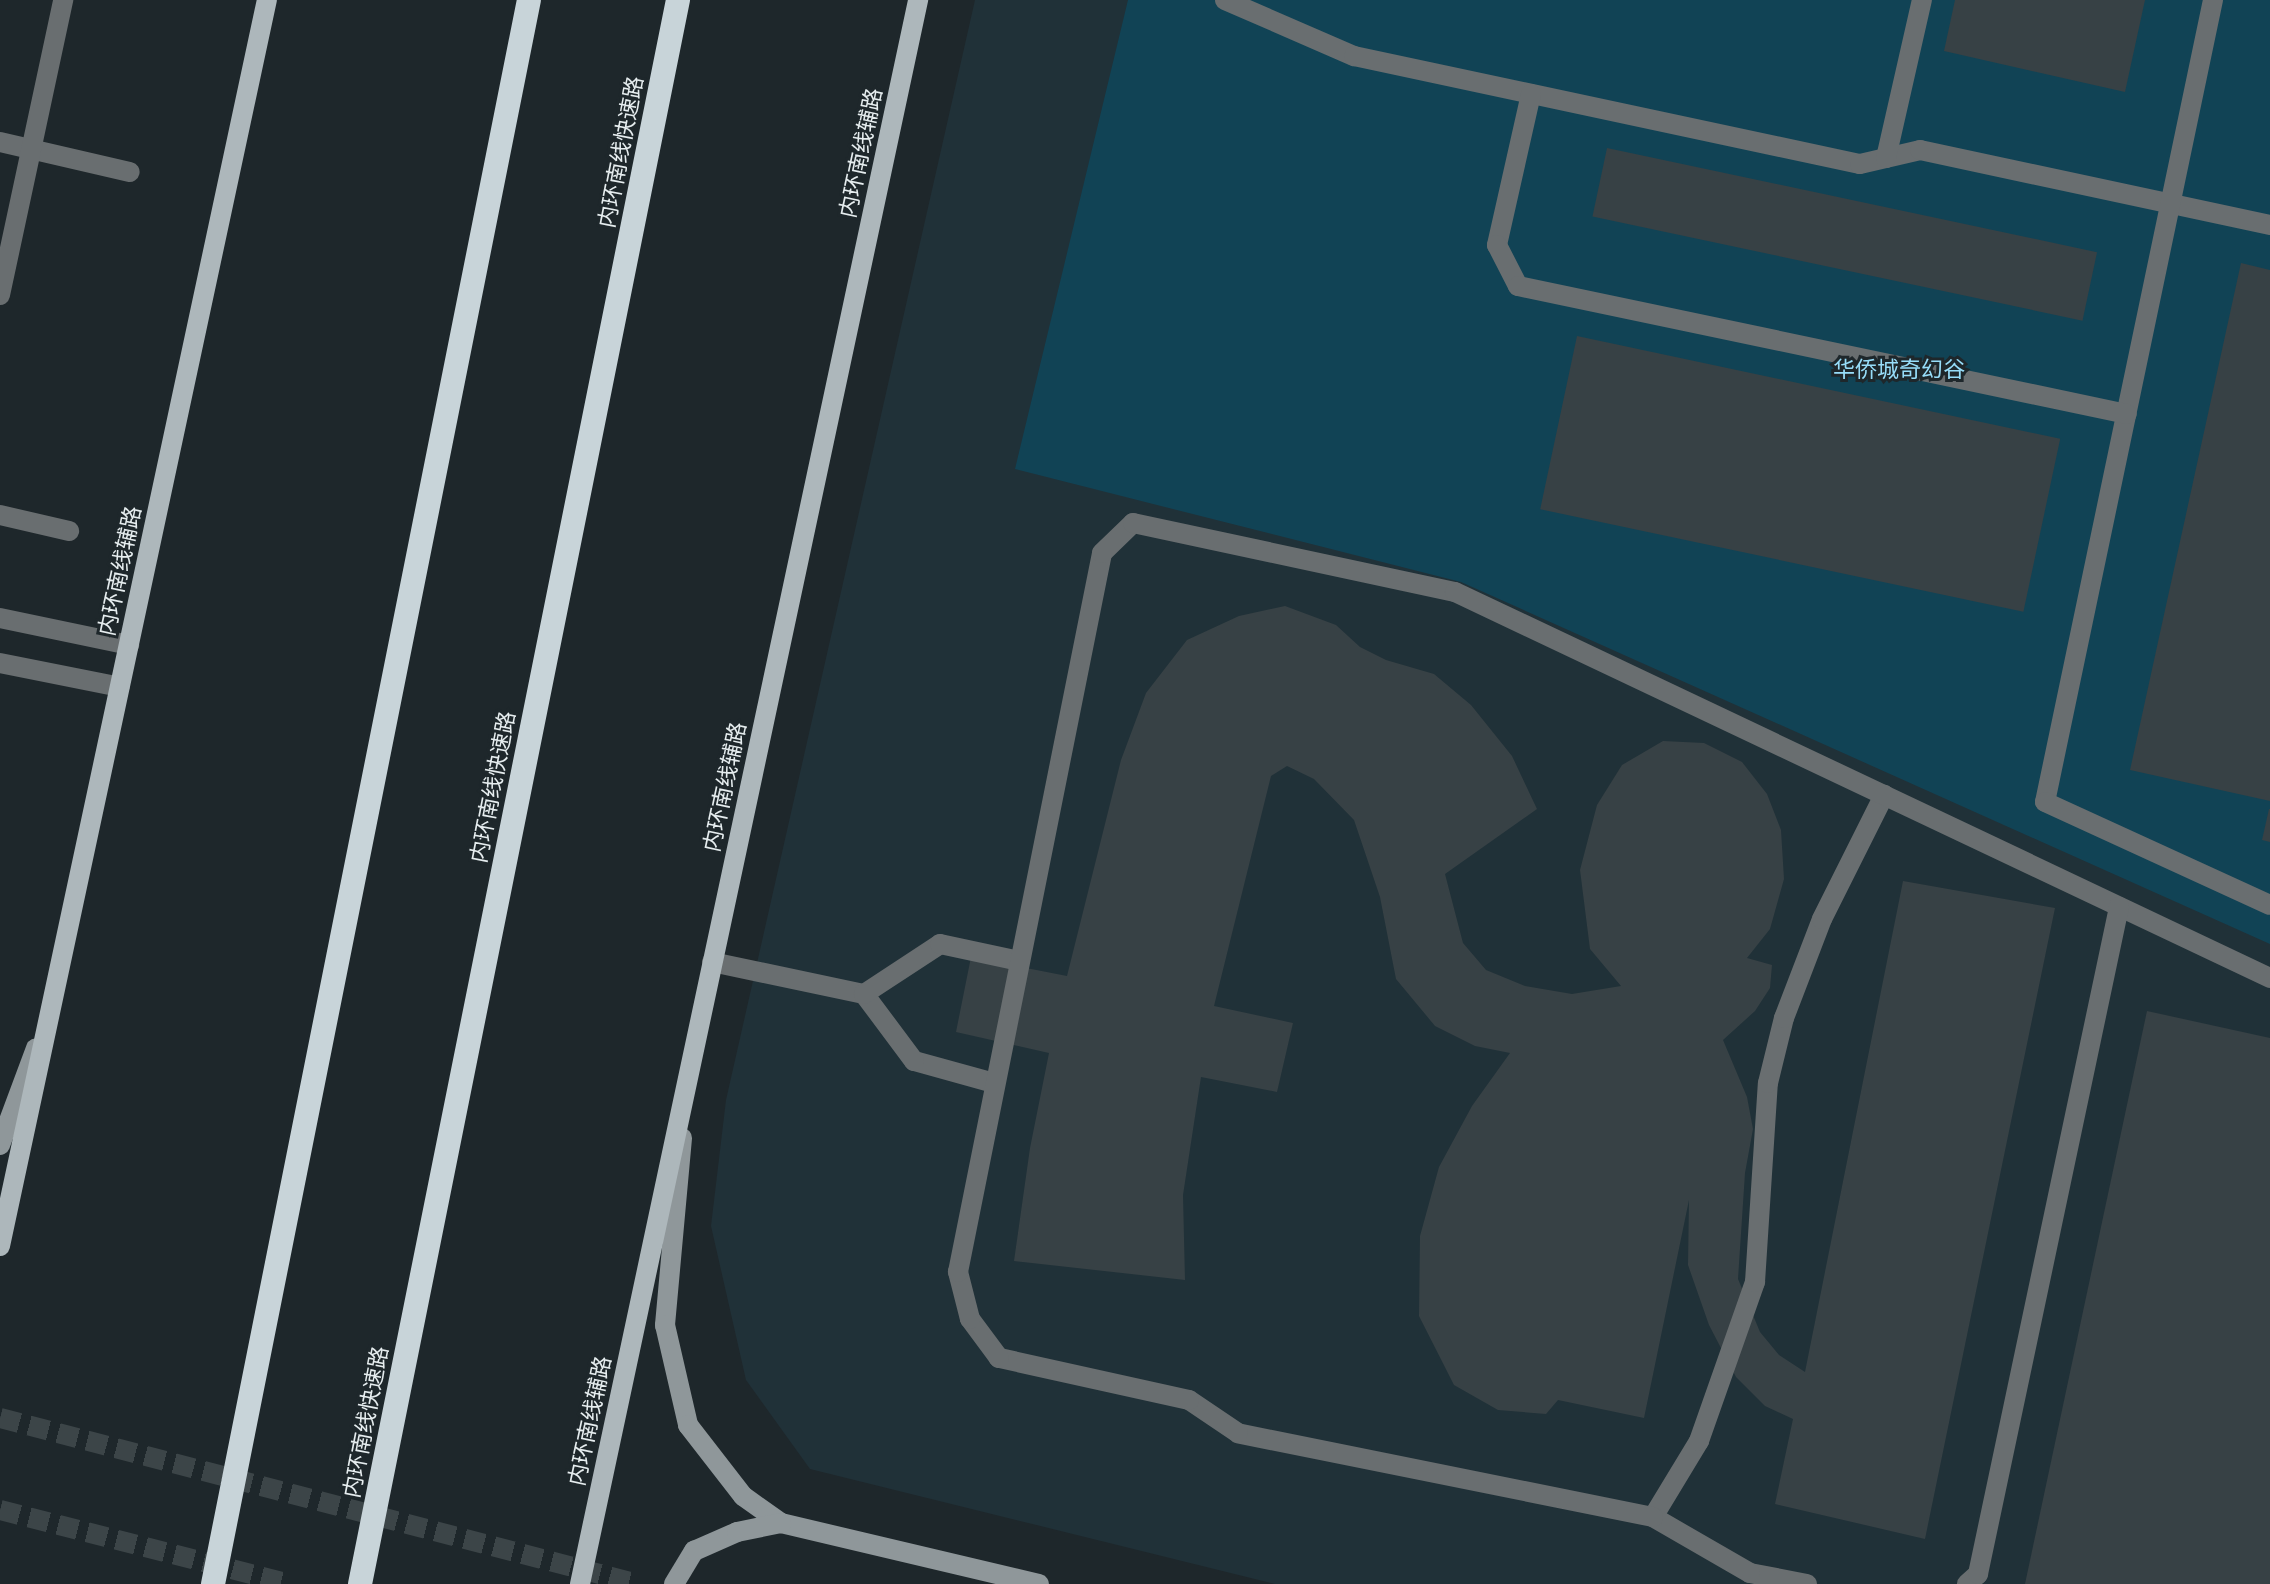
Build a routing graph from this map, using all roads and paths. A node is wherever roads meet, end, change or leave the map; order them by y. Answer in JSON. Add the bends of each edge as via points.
{"nodes":[{"id":1,"x":63,"y":0,"type":"edge"},
{"id":2,"x":267,"y":0,"type":"edge"},
{"id":3,"x":529,"y":0,"type":"edge"},
{"id":4,"x":678,"y":0,"type":"edge"},
{"id":5,"x":918,"y":0,"type":"edge"},
{"id":6,"x":1225,"y":0,"type":"edge"},
{"id":7,"x":1922,"y":0,"type":"edge"},
{"id":8,"x":2213,"y":0,"type":"edge"},
{"id":9,"x":1531,"y":94,"type":"junction"},
{"id":10,"x":0,"y":142,"type":"edge"},
{"id":11,"x":31,"y":149,"type":"junction"},
{"id":12,"x":1886,"y":158,"type":"junction"},
{"id":13,"x":130,"y":172,"type":"dead end"},
{"id":14,"x":2171,"y":204,"type":"junction"},
{"id":15,"x":2270,"y":225,"type":"edge"},
{"id":16,"x":0,"y":295,"type":"edge"},
{"id":17,"x":2127,"y":414,"type":"junction"},
{"id":18,"x":0,"y":515,"type":"edge"},
{"id":19,"x":69,"y":531,"type":"dead end"},
{"id":20,"x":0,"y":618,"type":"edge"},
{"id":21,"x":129,"y":645,"type":"junction"},
{"id":22,"x":0,"y":663,"type":"edge"},
{"id":23,"x":120,"y":687,"type":"junction"},
{"id":24,"x":1884,"y":795,"type":"junction"},
{"id":25,"x":2270,"y":905,"type":"edge"},
{"id":26,"x":2119,"y":907,"type":"junction"},
{"id":27,"x":1019,"y":961,"type":"junction"},
{"id":28,"x":712,"y":962,"type":"junction"},
{"id":29,"x":2270,"y":978,"type":"edge"},
{"id":30,"x":864,"y":994,"type":"junction"},
{"id":31,"x":50,"y":1011,"type":"junction"},
{"id":32,"x":688,"y":1078,"type":"junction"},
{"id":33,"x":994,"y":1083,"type":"junction"},
{"id":34,"x":0,"y":1145,"type":"edge"},
{"id":35,"x":0,"y":1246,"type":"edge"},
{"id":36,"x":1653,"y":1517,"type":"junction"},
{"id":37,"x":781,"y":1523,"type":"junction"},
{"id":38,"x":213,"y":1584,"type":"edge"},
{"id":39,"x":360,"y":1584,"type":"edge"},
{"id":40,"x":580,"y":1584,"type":"edge"},
{"id":41,"x":674,"y":1584,"type":"edge"},
{"id":42,"x":1039,"y":1584,"type":"edge"},
{"id":43,"x":1807,"y":1584,"type":"edge"},
{"id":44,"x":1967,"y":1584,"type":"edge"}],
"edges":[{"from":1,"to":11,"type":"lane"},
{"from":2,"to":21,"type":"main road","name":"内环南线辅路"},
{"from":3,"to":38,"type":"highway"},
{"from":4,"to":39,"type":"highway","name":"内环南线快速路"},
{"from":5,"to":28,"type":"main road","name":"内环南线辅路"},
{"from":6,"to":9,"type":"lane","via":[[1354,56]]},
{"from":7,"to":12,"type":"lane"},
{"from":8,"to":14,"type":"lane"},
{"from":9,"to":12,"type":"lane","via":[[1860,164]]},
{"from":9,"to":17,"type":"lane","via":[[1497,245],[1518,286]]},
{"from":10,"to":11,"type":"lane"},
{"from":11,"to":13,"type":"lane"},
{"from":11,"to":16,"type":"lane"},
{"from":12,"to":14,"type":"lane","via":[[1920,150]]},
{"from":14,"to":15,"type":"lane"},
{"from":14,"to":17,"type":"lane"},
{"from":17,"to":25,"type":"lane","via":[[2045,802]]},
{"from":18,"to":19,"type":"lane"},
{"from":20,"to":21,"type":"lane"},
{"from":21,"to":23,"type":"main road","name":"内环南线辅路"},
{"from":22,"to":23,"type":"lane"},
{"from":23,"to":31,"type":"main road","name":"内环南线辅路"},
{"from":24,"to":26,"type":"lane"},
{"from":24,"to":27,"type":"lane","via":[[1455,592],[1133,523],[1102,553]]},
{"from":24,"to":36,"type":"lane","via":[[1822,919],[1784,1018],[1768,1083],[1755,1282],[1699,1441]]},
{"from":26,"to":29,"type":"lane"},
{"from":26,"to":44,"type":"lane","via":[[1978,1574]]},
{"from":27,"to":30,"type":"lane","via":[[940,944]]},
{"from":27,"to":33,"type":"lane"},
{"from":28,"to":30,"type":"lane"},
{"from":28,"to":32,"type":"main road","name":"内环南线辅路"},
{"from":30,"to":33,"type":"lane","via":[[914,1061]]},
{"from":31,"to":34,"type":"street"},
{"from":31,"to":35,"type":"main road","name":"内环南线辅路"},
{"from":32,"to":37,"type":"street","via":[[665,1325],[688,1425],[743,1496]]},
{"from":32,"to":40,"type":"main road","name":"内环南线辅路"},
{"from":33,"to":36,"type":"lane","via":[[958,1272],[970,1319],[999,1358],[1189,1400],[1238,1433]]},
{"from":36,"to":43,"type":"lane","via":[[1750,1573]]},
{"from":37,"to":41,"type":"street","via":[[737,1532],[694,1551]]},
{"from":37,"to":42,"type":"street"}]}
